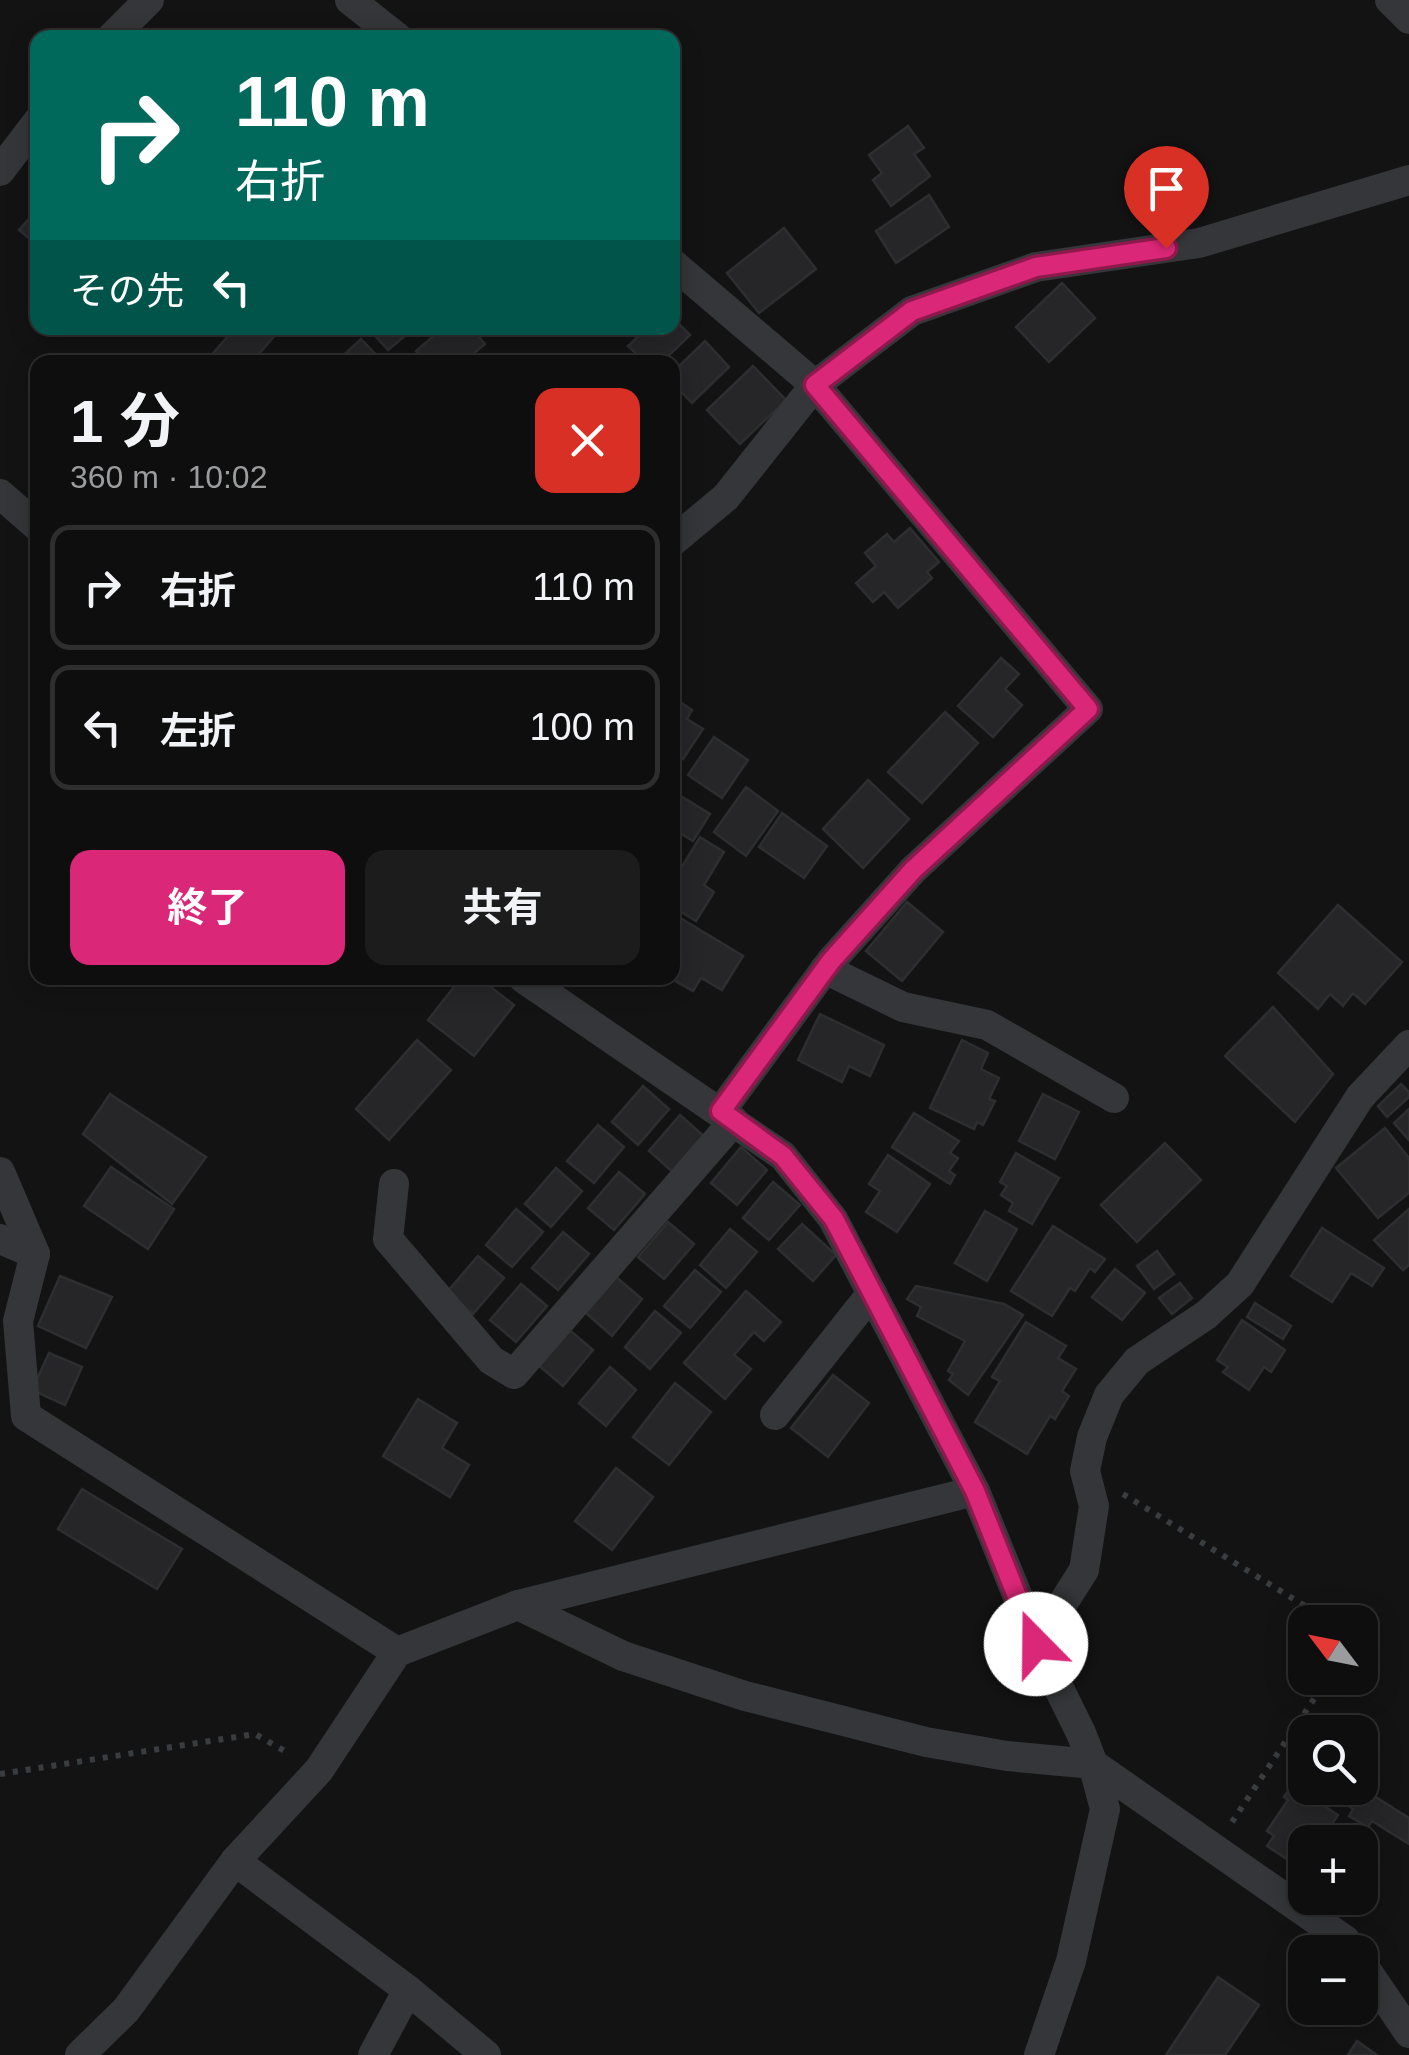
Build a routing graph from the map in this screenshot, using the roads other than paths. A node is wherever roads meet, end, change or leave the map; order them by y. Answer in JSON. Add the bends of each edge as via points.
{"nodes":[{"id":1,"x":149,"y":0,"type":"edge"},
{"id":2,"x":350,"y":0,"type":"edge"},
{"id":3,"x":1390,"y":0,"type":"edge"},
{"id":4,"x":1409,"y":19,"type":"edge"},
{"id":5,"x":119,"y":30,"type":"edge"},
{"id":6,"x":388,"y":30,"type":"edge"},
{"id":7,"x":30,"y":132,"type":"edge"},
{"id":8,"x":0,"y":171,"type":"edge"},
{"id":9,"x":1409,"y":180,"type":"edge"},
{"id":10,"x":680,"y":270,"type":"edge"},
{"id":11,"x":815,"y":385,"type":"junction"},
{"id":12,"x":0,"y":494,"type":"edge"},
{"id":13,"x":30,"y":520,"type":"edge"},
{"id":14,"x":680,"y":535,"type":"edge"},
{"id":15,"x":825,"y":970,"type":"junction"},
{"id":16,"x":533,"y":985,"type":"edge"},
{"id":17,"x":1409,"y":1045,"type":"edge"},
{"id":18,"x":1114,"y":1098,"type":"dead end"},
{"id":19,"x":728,"y":1116,"type":"junction"},
{"id":20,"x":0,"y":1172,"type":"edge"},
{"id":21,"x":394,"y":1184,"type":"dead end"},
{"id":22,"x":0,"y":1239,"type":"edge"},
{"id":23,"x":35,"y":1254,"type":"junction"},
{"id":24,"x":872,"y":1293,"type":"junction"},
{"id":25,"x":775,"y":1415,"type":"dead end"},
{"id":26,"x":975,"y":1491,"type":"junction"},
{"id":27,"x":518,"y":1605,"type":"junction"},
{"id":28,"x":1036,"y":1644,"type":"junction"},
{"id":29,"x":397,"y":1652,"type":"junction"},
{"id":30,"x":1093,"y":1764,"type":"junction"},
{"id":31,"x":236,"y":1861,"type":"junction"},
{"id":32,"x":1339,"y":1935,"type":"edge"},
{"id":33,"x":1378,"y":1988,"type":"edge"},
{"id":34,"x":408,"y":1990,"type":"junction"},
{"id":35,"x":1409,"y":2033,"type":"edge"},
{"id":36,"x":80,"y":2055,"type":"edge"},
{"id":37,"x":373,"y":2055,"type":"edge"},
{"id":38,"x":486,"y":2055,"type":"edge"},
{"id":39,"x":1039,"y":2055,"type":"edge"}],
"edges":[{"from":1,"to":5,"type":"street"},
{"from":2,"to":6,"type":"street"},
{"from":3,"to":4,"type":"street"},
{"from":7,"to":8,"type":"street"},
{"from":9,"to":11,"type":"street","via":[[1199,242],[1036,267],[912,311]]},
{"from":10,"to":11,"type":"street"},
{"from":11,"to":14,"type":"street","via":[[726,497]]},
{"from":11,"to":15,"type":"street","via":[[1088,709],[913,870]]},
{"from":12,"to":13,"type":"street"},
{"from":15,"to":18,"type":"street","via":[[903,1007],[987,1026]]},
{"from":15,"to":19,"type":"street"},
{"from":16,"to":19,"type":"street"},
{"from":17,"to":28,"type":"street","via":[[1360,1096],[1240,1284],[1138,1361],[1109,1395],[1085,1470],[1094,1506],[1084,1570]]},
{"from":19,"to":21,"type":"street","via":[[514,1374],[491,1360],[388,1239]]},
{"from":19,"to":24,"type":"street","via":[[783,1156],[834,1219]]},
{"from":20,"to":23,"type":"street"},
{"from":22,"to":23,"type":"street"},
{"from":23,"to":29,"type":"street","via":[[18,1321],[26,1416]]},
{"from":24,"to":25,"type":"street"},
{"from":24,"to":26,"type":"street"},
{"from":26,"to":27,"type":"street"},
{"from":26,"to":28,"type":"street"},
{"from":27,"to":29,"type":"street"},
{"from":27,"to":30,"type":"street","via":[[624,1656],[745,1696],[926,1742]]},
{"from":28,"to":30,"type":"street"},
{"from":29,"to":31,"type":"street","via":[[319,1770]]},
{"from":30,"to":32,"type":"street"},
{"from":30,"to":39,"type":"street","via":[[1105,1809],[1071,1961]]},
{"from":31,"to":34,"type":"street"},
{"from":31,"to":36,"type":"street","via":[[126,2010]]},
{"from":33,"to":35,"type":"street"},
{"from":34,"to":37,"type":"street"},
{"from":34,"to":38,"type":"street"}]}
